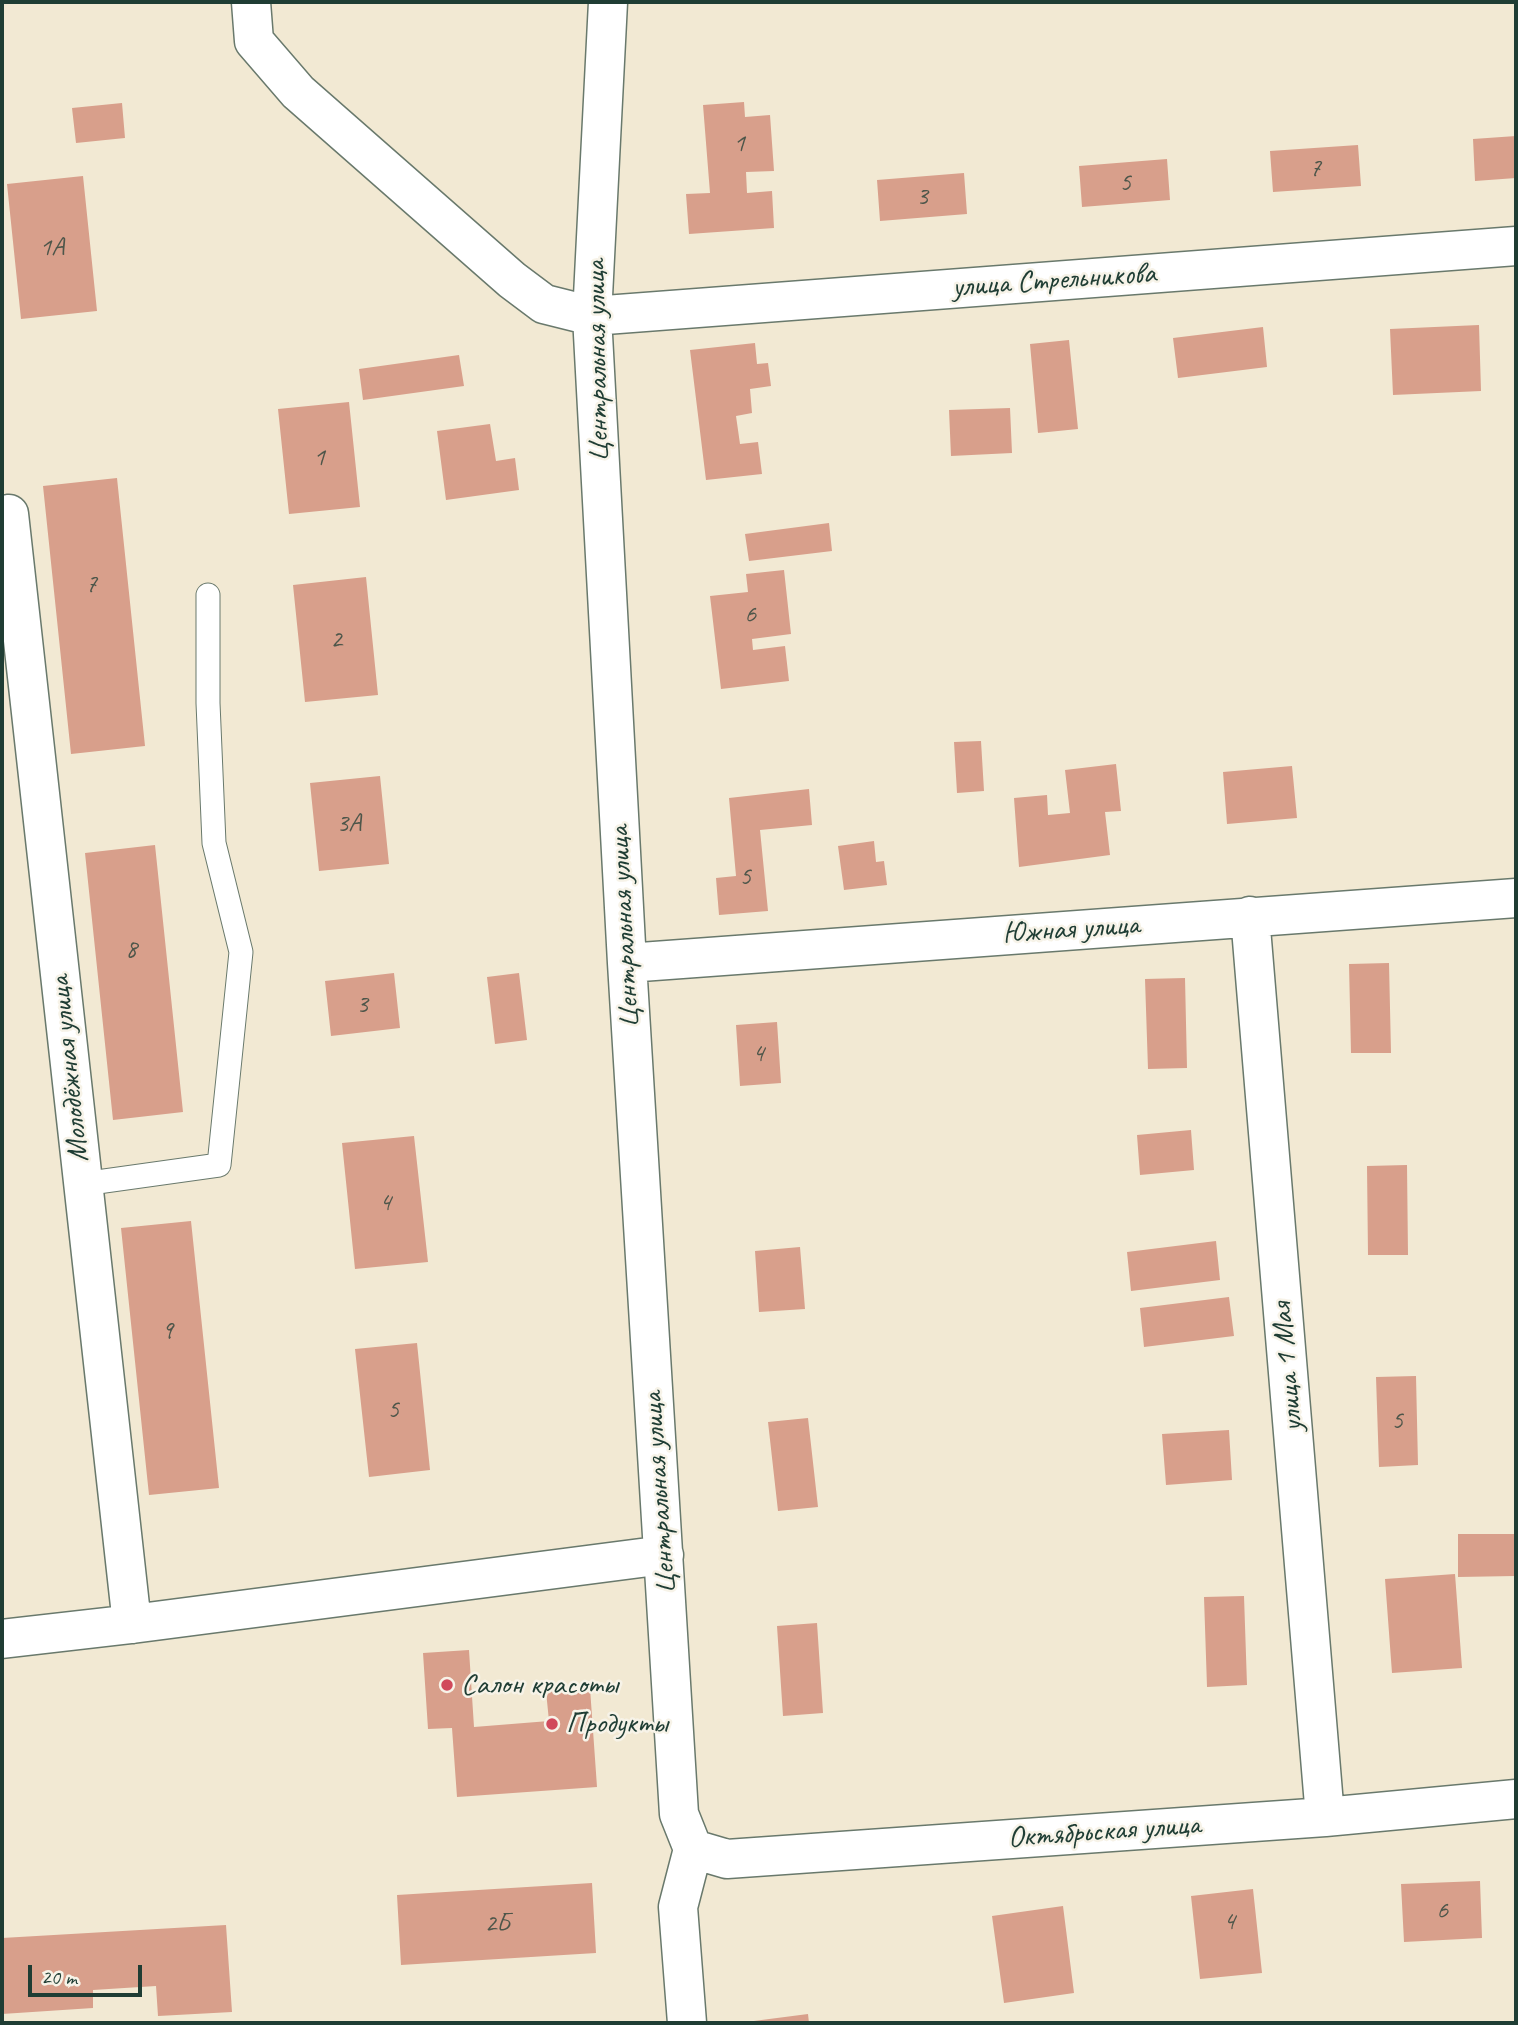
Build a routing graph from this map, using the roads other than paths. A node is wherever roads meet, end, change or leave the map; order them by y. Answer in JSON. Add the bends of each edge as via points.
{"nodes":[{"id":1,"x":251,"y":2,"type":"edge"},
{"id":2,"x":608,"y":2,"type":"edge"},
{"id":3,"x":1516,"y":246,"type":"edge"},
{"id":4,"x":592,"y":316,"type":"junction"},
{"id":5,"x":9,"y":514,"type":"dead end"},
{"id":6,"x":208,"y":595,"type":"dead end"},
{"id":7,"x":1516,"y":898,"type":"edge"},
{"id":8,"x":1250,"y":916,"type":"junction"},
{"id":9,"x":626,"y":964,"type":"junction"},
{"id":10,"x":83,"y":1184,"type":"junction"},
{"id":11,"x":664,"y":1555,"type":"junction"},
{"id":12,"x":132,"y":1624,"type":"junction"},
{"id":13,"x":2,"y":1639,"type":"edge"},
{"id":14,"x":1516,"y":1799,"type":"edge"},
{"id":15,"x":1325,"y":1817,"type":"junction"},
{"id":16,"x":694,"y":1849,"type":"junction"},
{"id":17,"x":687,"y":2023,"type":"edge"}],
"edges":[{"from":1,"to":4,"type":"street","name":"улица Стрельникова","via":[[254,41],[298,92],[512,280],[544,304]]},
{"from":2,"to":4,"type":"street","name":"Центральная улица"},
{"from":3,"to":4,"type":"street","name":"улица Стрельникова"},
{"from":4,"to":9,"type":"street","name":"Центральная улица"},
{"from":5,"to":10,"type":"street","name":"Молодёжная улица"},
{"from":6,"to":10,"type":"lane","via":[[214,843],[241,952],[219,1165]]},
{"from":7,"to":8,"type":"street","name":"Южная улица"},
{"from":8,"to":9,"type":"street","name":"Южная улица"},
{"from":8,"to":15,"type":"street","name":"улица 1 Мая"},
{"from":9,"to":11,"type":"street","name":"Центральная улица"},
{"from":10,"to":12,"type":"street","name":"Молодёжная улица"},
{"from":11,"to":12,"type":"street"},
{"from":11,"to":16,"type":"street","name":"Центральная улица","via":[[680,1814]]},
{"from":12,"to":13,"type":"street"},
{"from":14,"to":15,"type":"street","name":"Октябрьская улица"},
{"from":15,"to":16,"type":"street","name":"Октябрьская улица","via":[[727,1859]]},
{"from":16,"to":17,"type":"street","via":[[678,1907]]}]}
